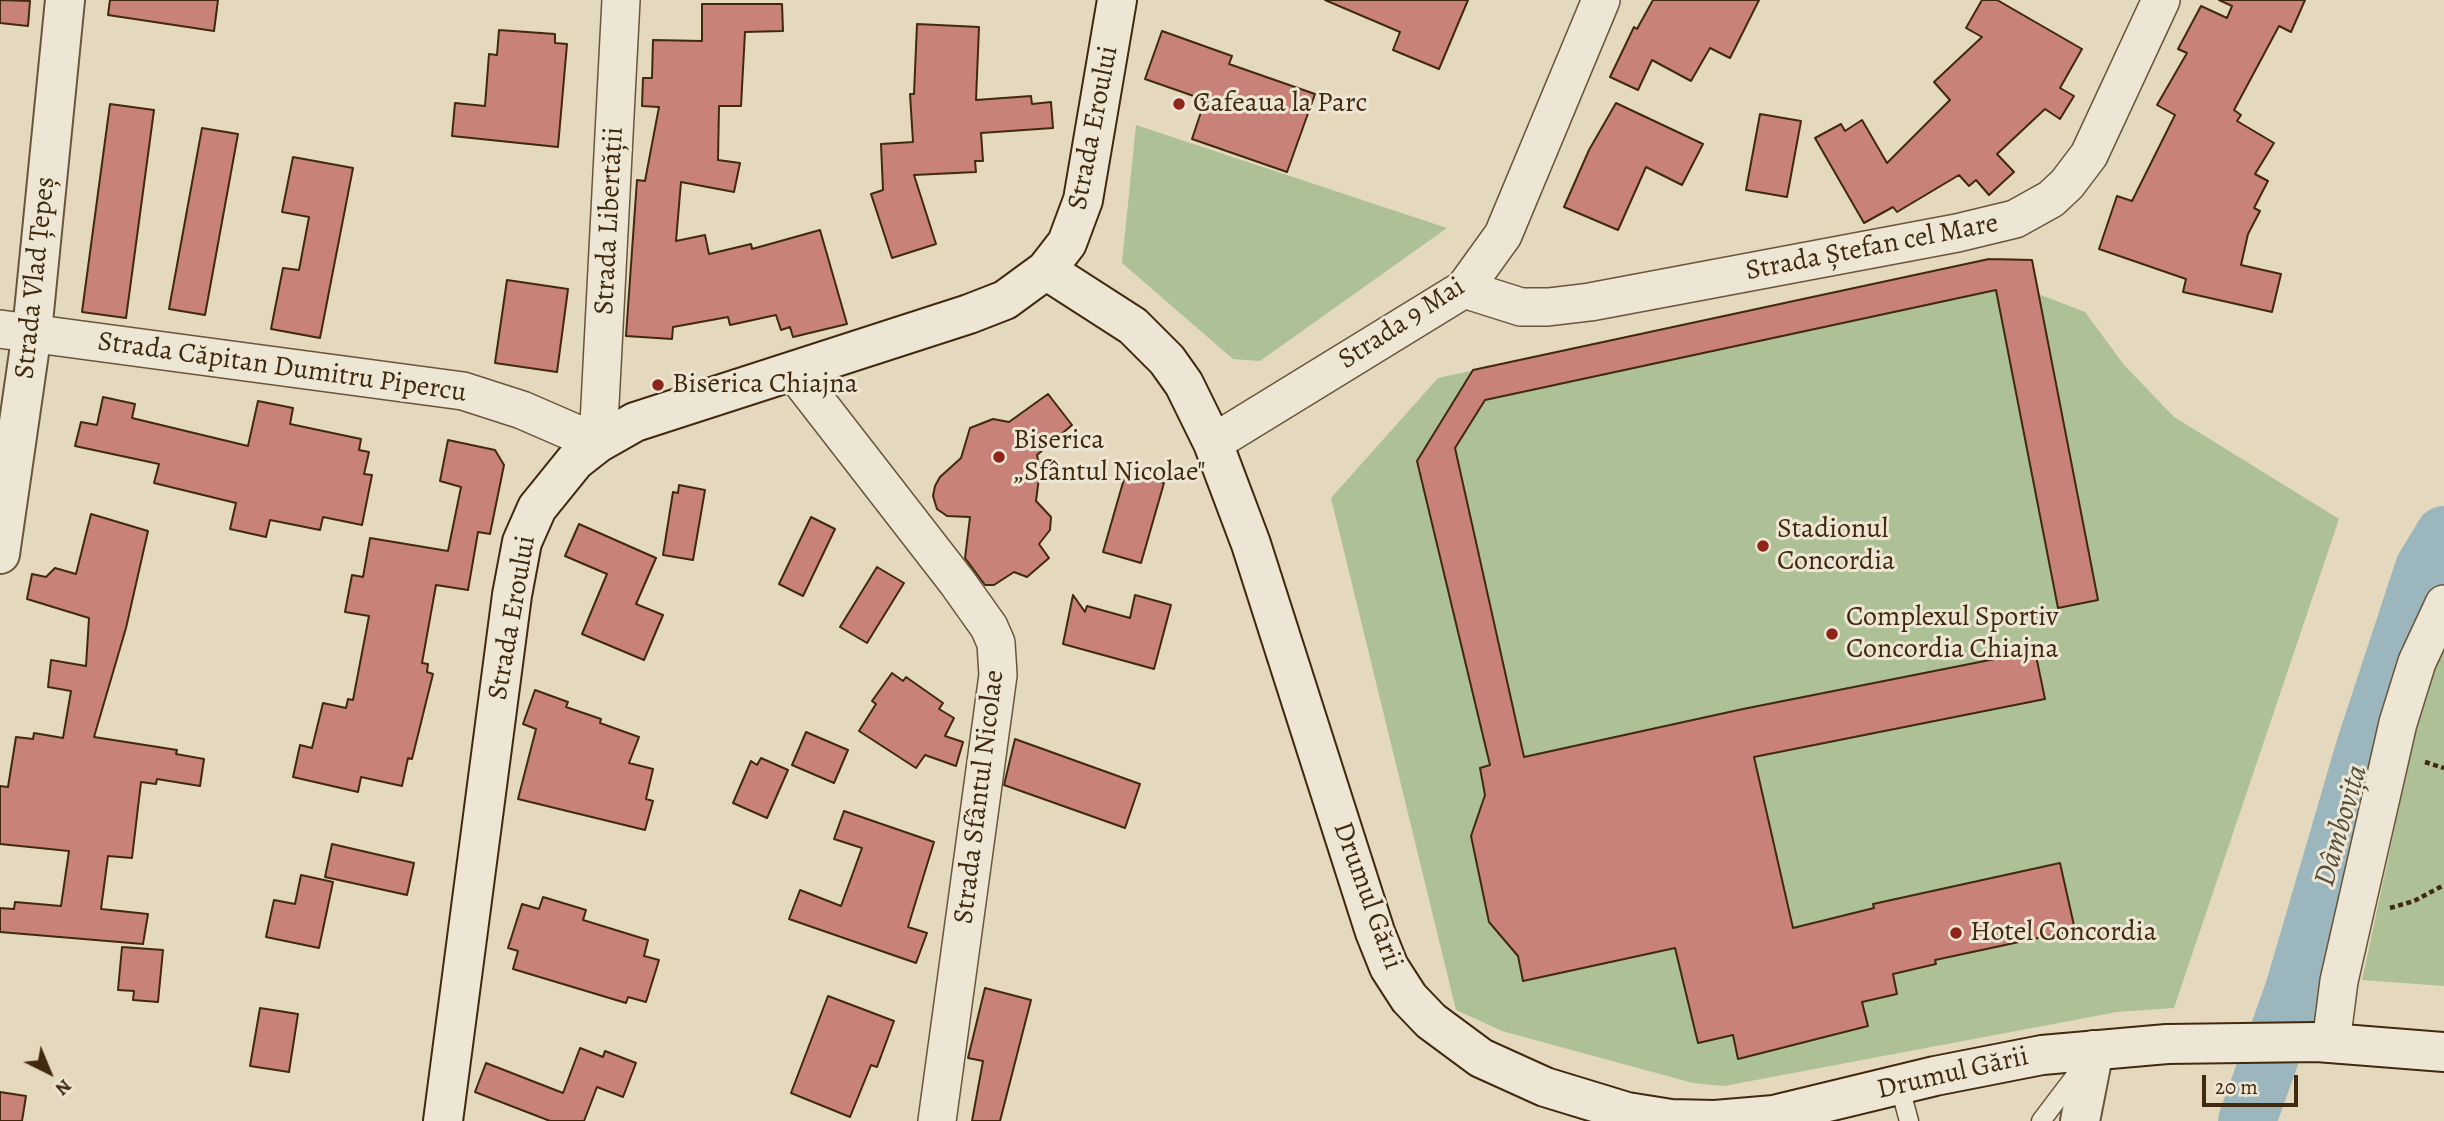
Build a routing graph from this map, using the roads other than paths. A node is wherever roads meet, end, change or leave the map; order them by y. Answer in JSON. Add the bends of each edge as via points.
{"nodes":[{"id":1,"x":65,"y":0,"type":"edge"},
{"id":2,"x":621,"y":0,"type":"edge"},
{"id":3,"x":1117,"y":0,"type":"edge"},
{"id":4,"x":1601,"y":0,"type":"edge"},
{"id":5,"x":2161,"y":0,"type":"edge"},
{"id":6,"x":1046,"y":270,"type":"junction"},
{"id":7,"x":1464,"y":289,"type":"junction"},
{"id":8,"x":16,"y":330,"type":"edge"},
{"id":9,"x":794,"y":372,"type":"junction"},
{"id":10,"x":598,"y":443,"type":"junction"},
{"id":11,"x":1213,"y":443,"type":"junction"},
{"id":12,"x":0,"y":554,"type":"edge"},
{"id":13,"x":2444,"y":604,"type":"edge"},
{"id":14,"x":2324,"y":1042,"type":"junction"},
{"id":15,"x":2094,"y":1050,"type":"junction"},
{"id":16,"x":2444,"y":1052,"type":"edge"},
{"id":17,"x":1899,"y":1084,"type":"junction"},
{"id":18,"x":1586,"y":1111,"type":"edge"},
{"id":19,"x":1744,"y":1120,"type":"edge"},
{"id":20,"x":443,"y":1121,"type":"edge"},
{"id":21,"x":937,"y":1121,"type":"edge"},
{"id":22,"x":1909,"y":1121,"type":"edge"},
{"id":23,"x":2041,"y":1121,"type":"edge"},
{"id":24,"x":2080,"y":1121,"type":"edge"}],
"edges":[{"from":1,"to":8,"type":"main road","name":"Strada Vlad Țepeș"},
{"from":2,"to":10,"type":"street","name":"Strada Libertății"},
{"from":3,"to":6,"type":"main road","name":"Strada Eroului","via":[[1083,200],[1068,243]]},
{"from":4,"to":7,"type":"street","name":"Strada 9 Mai","via":[[1503,235]]},
{"from":5,"to":7,"type":"street","name":"Strada Ștefan cel Mare","via":[[2089,155],[2051,199],[2015,219],[1590,302],[1521,307]]},
{"from":6,"to":9,"type":"main road","name":"Strada Eroului","via":[[1005,300]]},
{"from":6,"to":11,"type":"main road","name":"Drumul Gării","via":[[1113,312],[1150,342],[1184,384]]},
{"from":7,"to":11,"type":"street","name":"Strada 9 Mai"},
{"from":8,"to":10,"type":"street","name":"Strada Căpitan Dumitru Pipercu","via":[[463,391]]},
{"from":8,"to":12,"type":"main road","name":"Strada Vlad Țepeș"},
{"from":9,"to":10,"type":"main road","name":"Strada Eroului","via":[[635,422]]},
{"from":9,"to":21,"type":"street","name":"Strada Sfântul Nicolae","via":[[949,571],[996,643],[998,675]]},
{"from":10,"to":20,"type":"main road","name":"Strada Eroului","via":[[553,484],[522,542]]},
{"from":11,"to":18,"type":"main road","name":"Drumul Gării","via":[[1251,544],[1389,967],[1409,998],[1452,1040]]},
{"from":13,"to":14,"type":"street","via":[[2417,662],[2398,723]]},
{"from":14,"to":15,"type":"main road","name":"Drumul Gării"},
{"from":14,"to":16,"type":"main road","name":"Drumul Gării"},
{"from":15,"to":17,"type":"main road","name":"Drumul Gării","via":[[2030,1057]]},
{"from":15,"to":23,"type":"lane"},
{"from":15,"to":24,"type":"main road"},
{"from":17,"to":19,"type":"main road","name":"Drumul Gării"},
{"from":17,"to":22,"type":"lane"},
{"from":18,"to":19,"type":"main road","name":"Drumul Gării"}]}
